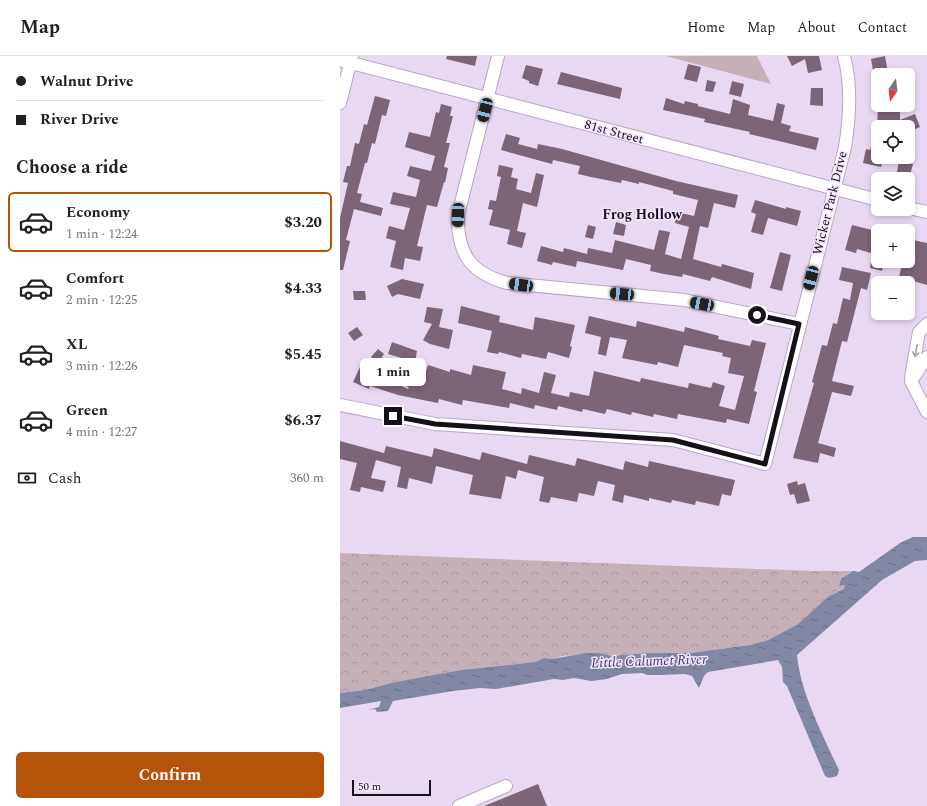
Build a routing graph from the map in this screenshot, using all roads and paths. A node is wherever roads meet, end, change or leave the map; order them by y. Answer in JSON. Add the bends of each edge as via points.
{"nodes":[{"id":1,"x":498,"y":56,"type":"edge"},
{"id":2,"x":844,"y":56,"type":"edge"},
{"id":3,"x":348,"y":60,"type":"edge"},
{"id":4,"x":488,"y":99,"type":"junction"},
{"id":5,"x":340,"y":103,"type":"edge"},
{"id":6,"x":834,"y":189,"type":"junction"},
{"id":7,"x":871,"y":198,"type":"edge"},
{"id":8,"x":915,"y":209,"type":"edge"},
{"id":9,"x":927,"y":212,"type":"edge"},
{"id":10,"x":799,"y":324,"type":"junction"},
{"id":11,"x":927,"y":324,"type":"edge"},
{"id":12,"x":927,"y":357,"type":"edge"},
{"id":13,"x":911,"y":381,"type":"junction"},
{"id":14,"x":340,"y":405,"type":"edge"},
{"id":15,"x":927,"y":412,"type":"edge"},
{"id":16,"x":506,"y":786,"type":"dead end"},
{"id":17,"x":459,"y":806,"type":"edge"}],
"edges":[{"from":1,"to":4,"type":"street"},
{"from":2,"to":6,"type":"street","name":"Wicker Park Drive","via":[[848,81],[848,126]]},
{"from":3,"to":4,"type":"street","name":"81st Street"},
{"from":3,"to":5,"type":"street"},
{"from":4,"to":6,"type":"street","name":"81st Street"},
{"from":4,"to":10,"type":"street","via":[[458,215],[462,249],[481,274],[507,283],[678,299]]},
{"from":6,"to":7,"type":"street","name":"81st Street"},
{"from":6,"to":10,"type":"street","name":"Wicker Park Drive"},
{"from":8,"to":9,"type":"street"},
{"from":10,"to":14,"type":"street","name":"Wicker Park Drive","via":[[765,464],[673,440],[435,424]]},
{"from":11,"to":13,"type":"street","one_way":true,"via":[[919,332]]},
{"from":12,"to":13,"type":"street"},
{"from":13,"to":15,"type":"street"},
{"from":16,"to":17,"type":"street"}]}
